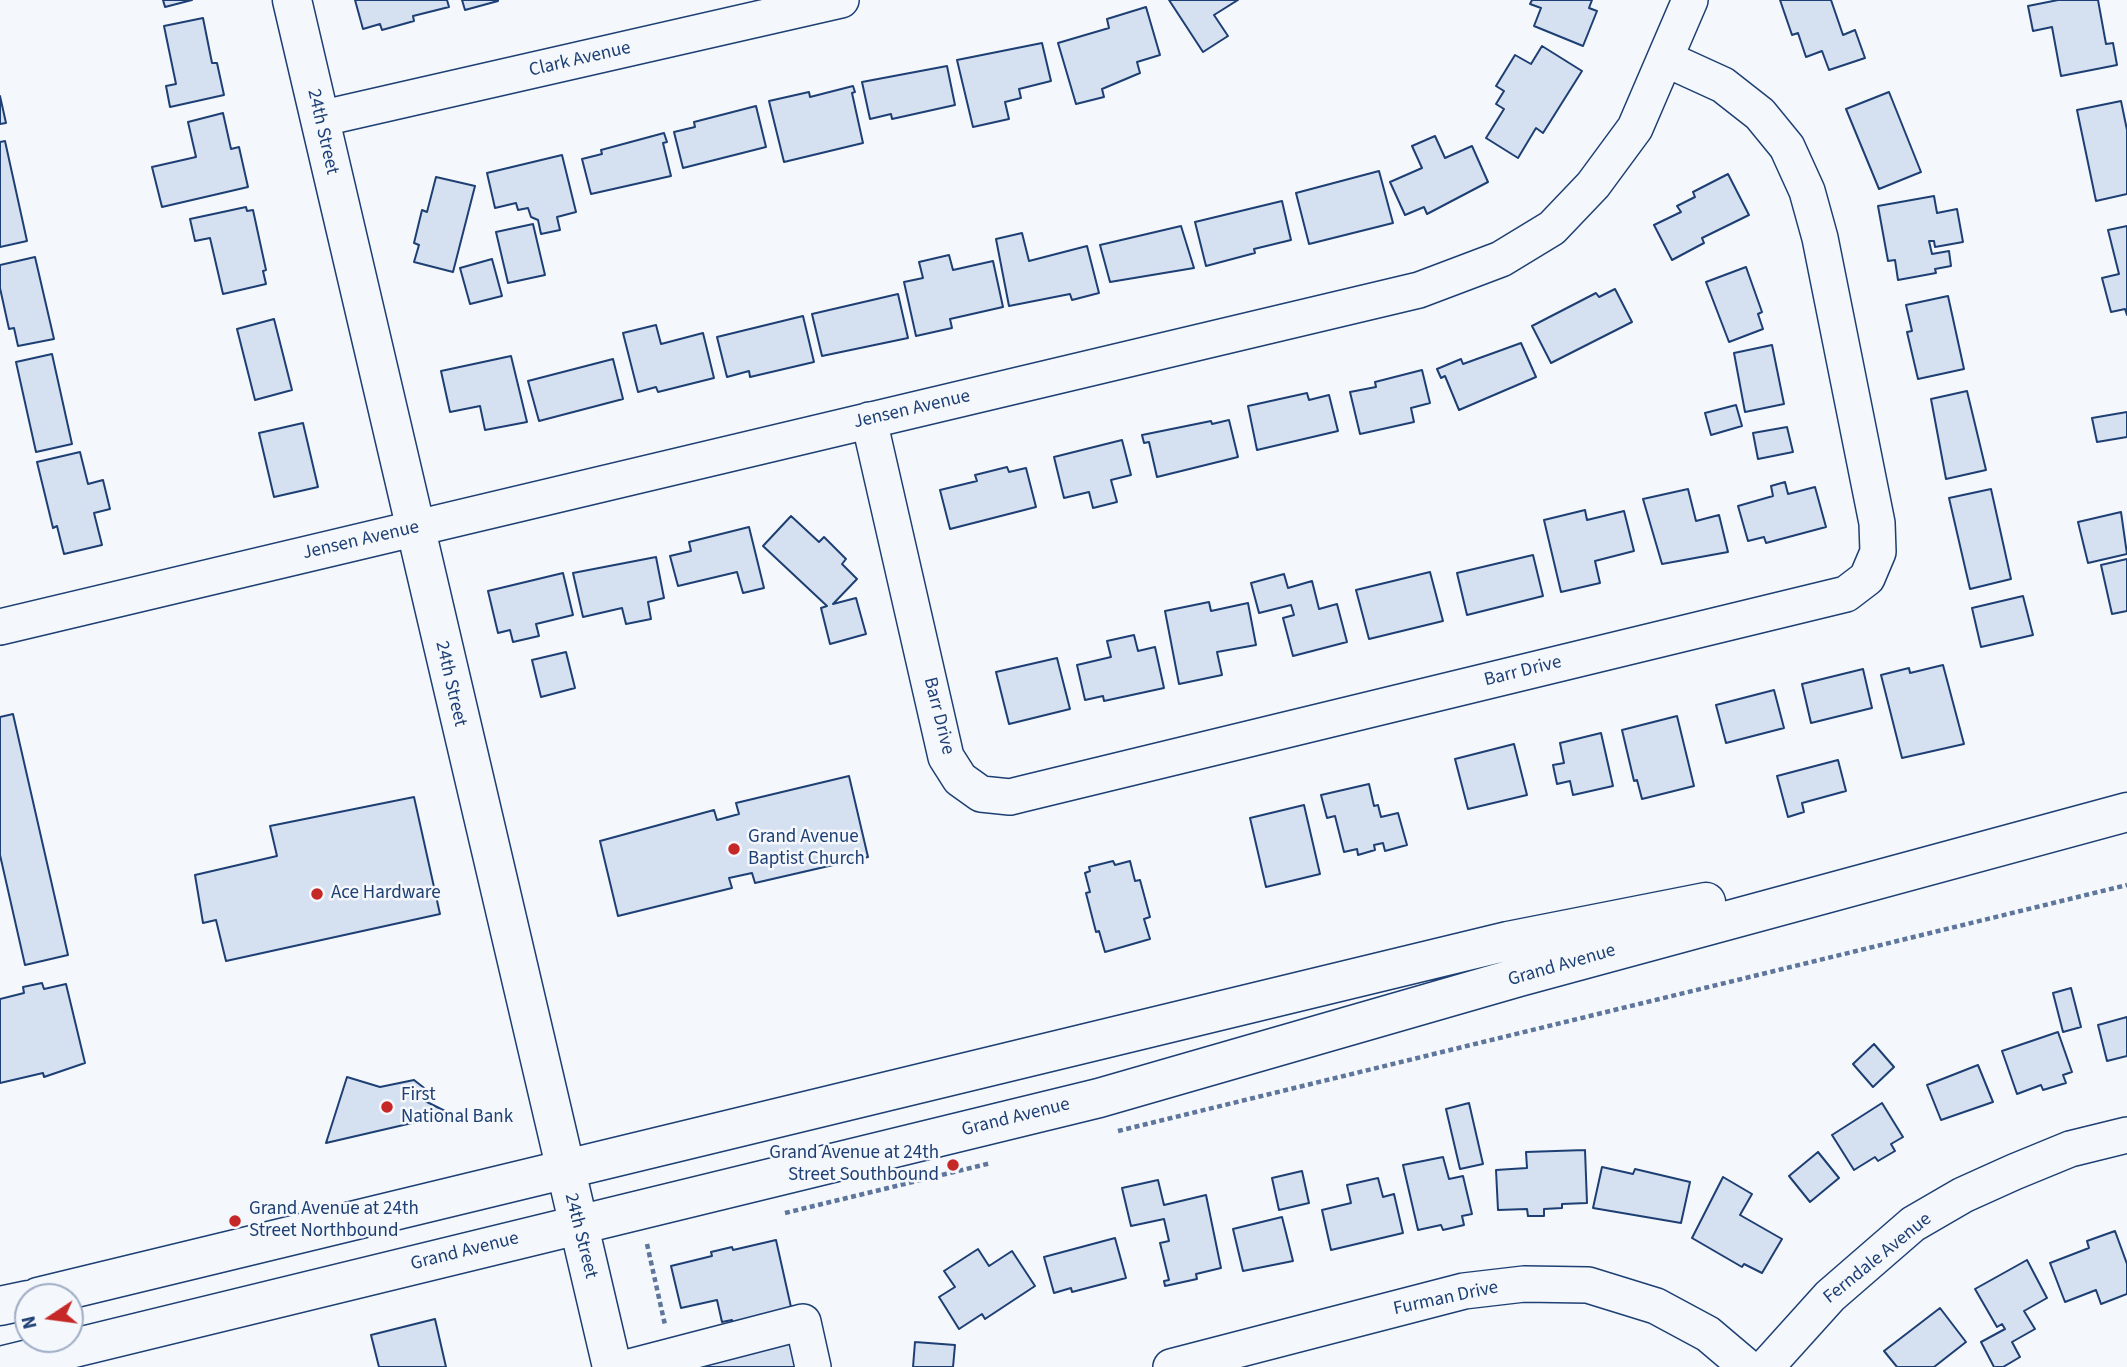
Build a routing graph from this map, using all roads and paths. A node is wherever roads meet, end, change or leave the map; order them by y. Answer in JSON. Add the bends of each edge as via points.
{"nodes":[{"id":1,"x":292,"y":0,"type":"edge"},
{"id":2,"x":841,"y":0,"type":"edge"},
{"id":3,"x":1690,"y":0,"type":"edge"},
{"id":4,"x":1667,"y":59,"type":"junction"},
{"id":5,"x":319,"y":120,"type":"junction"},
{"id":6,"x":869,"y":420,"type":"junction"},
{"id":7,"x":414,"y":528,"type":"junction"},
{"id":8,"x":0,"y":627,"type":"edge"},
{"id":9,"x":2127,"y":812,"type":"edge"},
{"id":10,"x":2024,"y":838,"type":"junction"},
{"id":11,"x":2127,"y":886,"type":"edge"},
{"id":12,"x":1116,"y":1132,"type":"dead end"},
{"id":13,"x":2127,"y":1135,"type":"edge"},
{"id":14,"x":996,"y":1162,"type":"dead end"},
{"id":15,"x":564,"y":1169,"type":"junction"},
{"id":16,"x":772,"y":1216,"type":"dead end"},
{"id":17,"x":578,"y":1225,"type":"junction"},
{"id":18,"x":660,"y":1241,"type":"dead end"},
{"id":19,"x":84,"y":1286,"type":"edge"},
{"id":20,"x":672,"y":1355,"type":"junction"},
{"id":21,"x":0,"y":1366,"type":"edge"},
{"id":22,"x":612,"y":1367,"type":"edge"},
{"id":23,"x":630,"y":1367,"type":"edge"},
{"id":24,"x":813,"y":1367,"type":"edge"},
{"id":25,"x":1171,"y":1367,"type":"edge"},
{"id":26,"x":1747,"y":1367,"type":"edge"},
{"id":27,"x":1766,"y":1367,"type":"edge"}],
"edges":[{"from":1,"to":5,"type":"main road","name":"24th Street"},
{"from":2,"to":5,"type":"street","name":"Clark Avenue"},
{"from":3,"to":4,"type":"street","name":"Jensen Avenue"},
{"from":4,"to":6,"type":"street","name":"Jensen Avenue","via":[[1635,128],[1594,186],[1552,228],[1501,258],[1419,290]]},
{"from":4,"to":6,"type":"street","name":"Barr Drive","via":[[1723,85],[1760,114],[1787,147],[1807,191],[1877,523],[1878,552],[1867,578],[1846,594],[1010,797],[981,794],[960,779],[946,757]]},
{"from":5,"to":7,"type":"main road","name":"24th Street"},
{"from":6,"to":7,"type":"street","name":"Jensen Avenue"},
{"from":7,"to":8,"type":"street","name":"Jensen Avenue"},
{"from":7,"to":15,"type":"main road","name":"24th Street"},
{"from":9,"to":10,"type":"main road","name":"Grand Avenue"},
{"from":10,"to":15,"type":"main road","name":"Grand Avenue","via":[[1508,941]]},
{"from":10,"to":17,"type":"main road","name":"Grand Avenue","via":[[1099,1098]]},
{"from":11,"to":12,"type":"path"},
{"from":13,"to":27,"type":"street","name":"Ferndale Avenue","via":[[2070,1149],[2014,1172],[1913,1224],[1830,1296]]},
{"from":14,"to":16,"type":"path"},
{"from":15,"to":17,"type":"main road","name":"24th Street"},
{"from":15,"to":19,"type":"main road","name":"Grand Avenue"},
{"from":17,"to":21,"type":"main road","name":"Grand Avenue"},
{"from":17,"to":22,"type":"main road","name":"24th Street"},
{"from":18,"to":20,"type":"path","via":[[647,1244]]},
{"from":20,"to":23,"type":"street"},
{"from":20,"to":24,"type":"street","via":[[803,1321]]},
{"from":25,"to":26,"type":"street","name":"Furman Drive","via":[[1464,1291],[1524,1284],[1588,1285],[1656,1306],[1707,1334]]}]}
